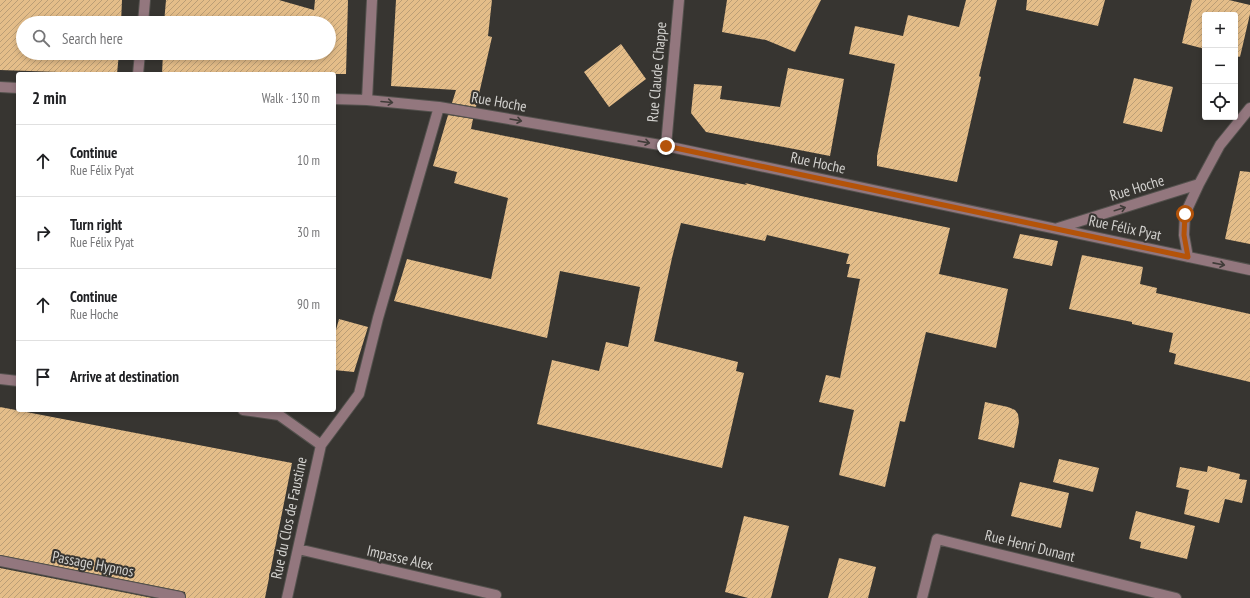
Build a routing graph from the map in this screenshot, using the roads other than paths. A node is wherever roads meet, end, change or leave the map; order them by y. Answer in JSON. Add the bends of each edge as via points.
{"nodes":[{"id":1,"x":145,"y":0,"type":"edge"},
{"id":2,"x":372,"y":0,"type":"edge"},
{"id":3,"x":679,"y":0,"type":"edge"},
{"id":4,"x":144,"y":16,"type":"edge"},
{"id":5,"x":139,"y":60,"type":"edge"},
{"id":6,"x":138,"y":72,"type":"edge"},
{"id":7,"x":0,"y":87,"type":"edge"},
{"id":8,"x":16,"y":88,"type":"edge"},
{"id":9,"x":336,"y":99,"type":"edge"},
{"id":10,"x":367,"y":100,"type":"junction"},
{"id":11,"x":439,"y":107,"type":"junction"},
{"id":12,"x":1250,"y":108,"type":"edge"},
{"id":13,"x":666,"y":146,"type":"junction"},
{"id":14,"x":1199,"y":184,"type":"junction"},
{"id":15,"x":1056,"y":228,"type":"junction"},
{"id":16,"x":1188,"y":257,"type":"junction"},
{"id":17,"x":1250,"y":270,"type":"edge"},
{"id":18,"x":0,"y":379,"type":"edge"},
{"id":19,"x":16,"y":381,"type":"edge"},
{"id":20,"x":257,"y":412,"type":"edge"},
{"id":21,"x":320,"y":445,"type":"junction"},
{"id":22,"x":298,"y":550,"type":"junction"},
{"id":23,"x":0,"y":561,"type":"edge"},
{"id":24,"x":496,"y":595,"type":"dead end"},
{"id":25,"x":180,"y":597,"type":"dead end"},
{"id":26,"x":287,"y":598,"type":"edge"},
{"id":27,"x":922,"y":598,"type":"edge"},
{"id":28,"x":1176,"y":598,"type":"edge"}],
"edges":[{"from":1,"to":4,"type":"street"},
{"from":2,"to":10,"type":"street"},
{"from":3,"to":13,"type":"street","name":"Rue Claude Chappe"},
{"from":5,"to":6,"type":"street"},
{"from":7,"to":8,"type":"street"},
{"from":9,"to":10,"type":"street","name":"Rue Hoche"},
{"from":10,"to":11,"type":"street","name":"Rue Hoche","one_way":true},
{"from":11,"to":13,"type":"street","name":"Rue Hoche","one_way":true},
{"from":11,"to":21,"type":"street","name":"Rue du Clos de Faustine","via":[[378,318],[359,394]]},
{"from":12,"to":14,"type":"street","via":[[1220,145]]},
{"from":13,"to":15,"type":"street","name":"Rue Hoche"},
{"from":15,"to":14,"type":"street","name":"Rue Hoche","one_way":true},
{"from":14,"to":16,"type":"street","name":"Rue Félix Pyat","via":[[1185,214],[1184,235]]},
{"from":15,"to":16,"type":"street","name":"Rue Félix Pyat"},
{"from":16,"to":17,"type":"street","name":"Rue Félix Pyat","one_way":true},
{"from":18,"to":19,"type":"street"},
{"from":20,"to":21,"type":"street","name":"Rue du Clos de Faustine","via":[[279,415]]},
{"from":21,"to":22,"type":"street","name":"Rue du Clos de Faustine"},
{"from":22,"to":24,"type":"street","name":"Impasse Alex"},
{"from":22,"to":26,"type":"street","name":"Rue du Clos de Faustine"},
{"from":23,"to":25,"type":"street","name":"Passage Hypnos"},
{"from":27,"to":28,"type":"street","name":"Rue Henri Dunant","via":[[937,539]]}]}
